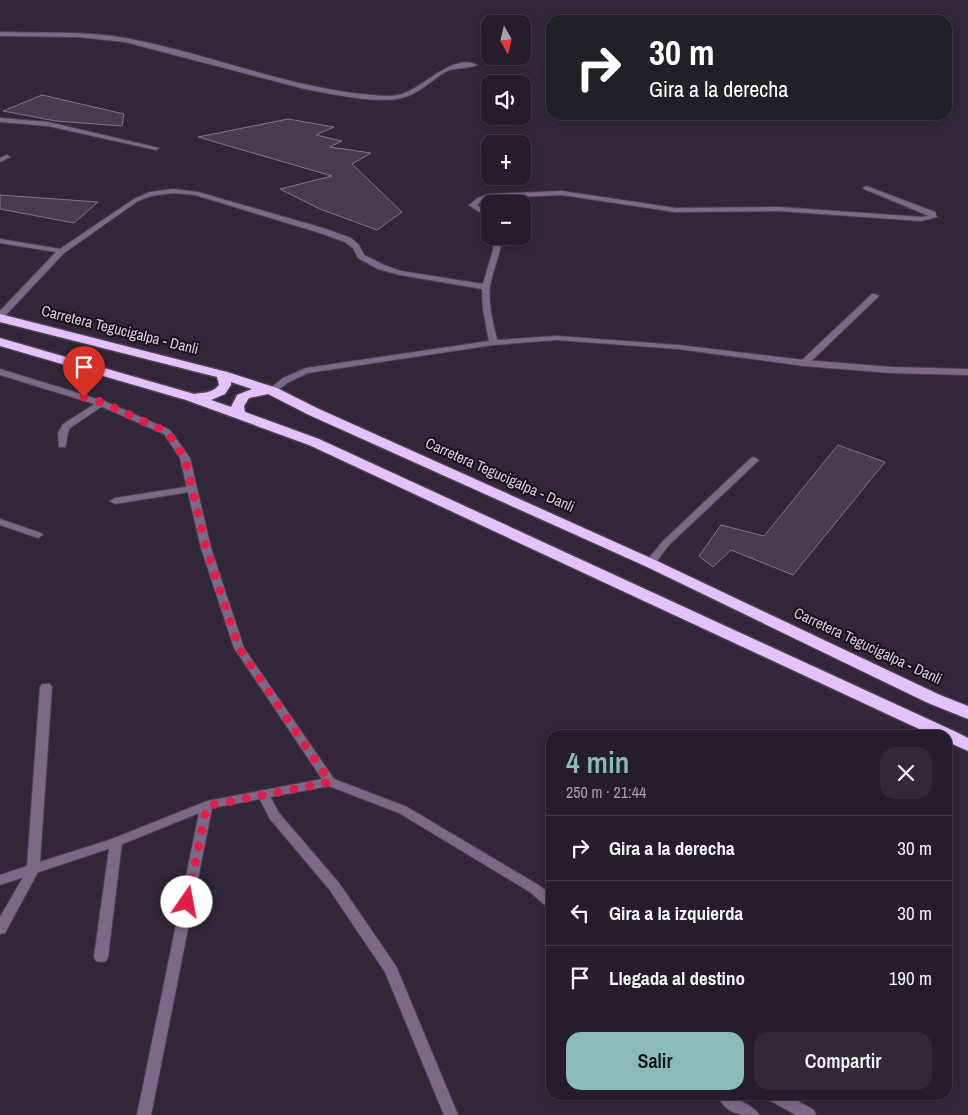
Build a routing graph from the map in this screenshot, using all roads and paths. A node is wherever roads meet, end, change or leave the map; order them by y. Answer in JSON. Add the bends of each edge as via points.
{"nodes":[{"id":1,"x":0,"y":34,"type":"edge"},
{"id":2,"x":474,"y":65,"type":"dead end"},
{"id":3,"x":0,"y":120,"type":"edge"},
{"id":4,"x":156,"y":148,"type":"dead end"},
{"id":5,"x":7,"y":157,"type":"dead end"},
{"id":6,"x":0,"y":160,"type":"edge"},
{"id":7,"x":866,"y":188,"type":"dead end"},
{"id":8,"x":499,"y":195,"type":"edge"},
{"id":9,"x":481,"y":200,"type":"edge"},
{"id":10,"x":481,"y":211,"type":"edge"},
{"id":11,"x":0,"y":241,"type":"edge"},
{"id":12,"x":497,"y":245,"type":"edge"},
{"id":13,"x":61,"y":250,"type":"junction"},
{"id":14,"x":486,"y":287,"type":"junction"},
{"id":15,"x":875,"y":296,"type":"dead end"},
{"id":16,"x":0,"y":317,"type":"edge"},
{"id":17,"x":0,"y":342,"type":"edge"},
{"id":18,"x":492,"y":343,"type":"junction"},
{"id":19,"x":804,"y":363,"type":"junction"},
{"id":20,"x":0,"y":372,"type":"edge"},
{"id":21,"x":968,"y":372,"type":"edge"},
{"id":22,"x":223,"y":375,"type":"junction"},
{"id":23,"x":272,"y":391,"type":"junction"},
{"id":24,"x":191,"y":397,"type":"junction"},
{"id":25,"x":101,"y":402,"type":"junction"},
{"id":26,"x":238,"y":415,"type":"junction"},
{"id":27,"x":62,"y":446,"type":"dead end"},
{"id":28,"x":754,"y":460,"type":"dead end"},
{"id":29,"x":192,"y":489,"type":"junction"},
{"id":30,"x":114,"y":501,"type":"dead end"},
{"id":31,"x":0,"y":522,"type":"edge"},
{"id":32,"x":38,"y":535,"type":"dead end"},
{"id":33,"x":650,"y":563,"type":"junction"},
{"id":34,"x":46,"y":687,"type":"dead end"},
{"id":35,"x":968,"y":713,"type":"edge"},
{"id":36,"x":936,"y":730,"type":"edge"},
{"id":37,"x":952,"y":737,"type":"edge"},
{"id":38,"x":968,"y":745,"type":"edge"},
{"id":39,"x":330,"y":782,"type":"junction"},
{"id":40,"x":263,"y":794,"type":"junction"},
{"id":41,"x":207,"y":806,"type":"junction"},
{"id":42,"x":116,"y":842,"type":"junction"},
{"id":43,"x":33,"y":870,"type":"junction"},
{"id":44,"x":0,"y":880,"type":"edge"},
{"id":45,"x":546,"y":898,"type":"edge"},
{"id":46,"x":0,"y":929,"type":"edge"},
{"id":47,"x":101,"y":957,"type":"dead end"},
{"id":48,"x":729,"y":1100,"type":"edge"},
{"id":49,"x":783,"y":1100,"type":"edge"},
{"id":50,"x":451,"y":1114,"type":"edge"},
{"id":51,"x":144,"y":1115,"type":"edge"},
{"id":52,"x":752,"y":1115,"type":"edge"},
{"id":53,"x":809,"y":1115,"type":"edge"}],
"edges":[{"from":1,"to":2,"type":"street","via":[[96,36],[124,40],[279,80],[365,96],[409,94],[449,67]]},
{"from":3,"to":4,"type":"street","via":[[48,124]]},
{"from":5,"to":6,"type":"street"},
{"from":7,"to":8,"type":"street","via":[[933,217],[920,219],[779,209],[675,210],[562,193]]},
{"from":9,"to":10,"type":"street","via":[[473,205]]},
{"from":11,"to":13,"type":"street"},
{"from":12,"to":14,"type":"street"},
{"from":13,"to":14,"type":"street","via":[[136,200],[159,192],[196,193],[348,240],[361,256],[381,267]]},
{"from":13,"to":16,"type":"street"},
{"from":14,"to":18,"type":"street"},
{"from":15,"to":19,"type":"street"},
{"from":16,"to":22,"type":"highway","name":"Carretera Tegucigalpa - Danli"},
{"from":17,"to":24,"type":"highway"},
{"from":18,"to":19,"type":"street","via":[[557,338],[678,347]]},
{"from":18,"to":23,"type":"street","via":[[306,371]]},
{"from":19,"to":21,"type":"street"},
{"from":20,"to":25,"type":"street"},
{"from":22,"to":23,"type":"highway","name":"Carretera Tegucigalpa - Danli"},
{"from":22,"to":24,"type":"highway","via":[[225,385],[218,394]]},
{"from":23,"to":26,"type":"highway","via":[[259,391],[242,397],[237,406]]},
{"from":23,"to":33,"type":"highway","name":"Carretera Tegucigalpa - Danli"},
{"from":24,"to":26,"type":"highway"},
{"from":25,"to":27,"type":"street","via":[[66,426],[62,433]]},
{"from":25,"to":29,"type":"street","via":[[167,432],[185,458]]},
{"from":26,"to":36,"type":"highway","via":[[314,442]]},
{"from":28,"to":33,"type":"street","via":[[666,543]]},
{"from":29,"to":30,"type":"street"},
{"from":29,"to":39,"type":"street","via":[[206,548],[239,648]]},
{"from":31,"to":32,"type":"street"},
{"from":33,"to":35,"type":"highway","name":"Carretera Tegucigalpa - Danli"},
{"from":34,"to":43,"type":"street"},
{"from":37,"to":38,"type":"highway"},
{"from":39,"to":40,"type":"street"},
{"from":39,"to":45,"type":"street","via":[[403,810]]},
{"from":40,"to":41,"type":"street"},
{"from":40,"to":50,"type":"street","via":[[274,816],[334,886],[391,970]]},
{"from":41,"to":42,"type":"street"},
{"from":41,"to":51,"type":"street"},
{"from":42,"to":43,"type":"street"},
{"from":42,"to":47,"type":"street"},
{"from":43,"to":44,"type":"street"},
{"from":43,"to":46,"type":"street"},
{"from":48,"to":52,"type":"street"},
{"from":49,"to":53,"type":"street"}]}
